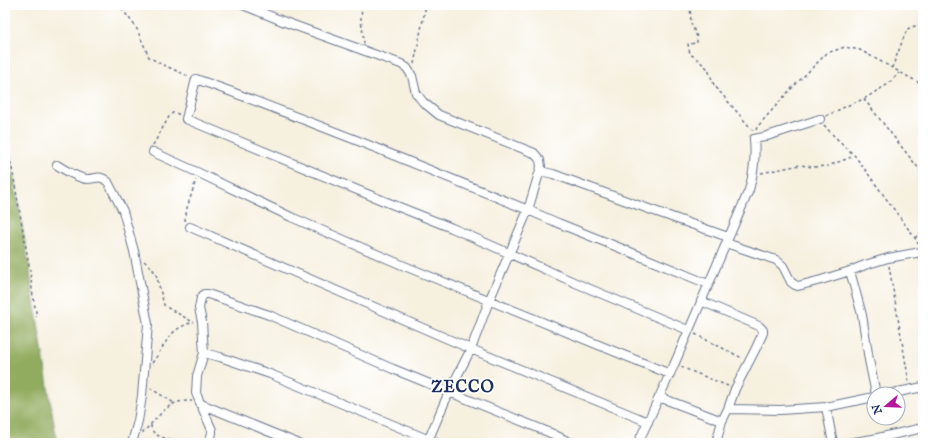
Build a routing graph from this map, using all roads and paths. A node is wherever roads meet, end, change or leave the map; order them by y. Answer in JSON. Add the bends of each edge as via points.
{"nodes":[{"id":1,"x":117,"y":5,"type":"edge"},
{"id":2,"x":243,"y":5,"type":"edge"},
{"id":3,"x":362,"y":5,"type":"edge"},
{"id":4,"x":426,"y":5,"type":"edge"},
{"id":5,"x":690,"y":5,"type":"edge"},
{"id":6,"x":923,"y":23,"type":"edge"},
{"id":7,"x":366,"y":50,"type":"junction"},
{"id":8,"x":892,"y":68,"type":"junction"},
{"id":9,"x":899,"y":72,"type":"junction"},
{"id":10,"x":412,"y":76,"type":"junction"},
{"id":11,"x":196,"y":79,"type":"junction"},
{"id":12,"x":923,"y":85,"type":"edge"},
{"id":13,"x":864,"y":99,"type":"junction"},
{"id":14,"x":186,"y":119,"type":"junction"},
{"id":15,"x":820,"y":119,"type":"junction"},
{"id":16,"x":5,"y":139,"type":"edge"},
{"id":17,"x":153,"y":152,"type":"joint"},
{"id":18,"x":855,"y":156,"type":"junction"},
{"id":19,"x":57,"y":165,"type":"dead end"},
{"id":20,"x":540,"y":171,"type":"junction"},
{"id":21,"x":200,"y":173,"type":"junction"},
{"id":22,"x":923,"y":174,"type":"edge"},
{"id":23,"x":753,"y":175,"type":"junction"},
{"id":24,"x":528,"y":210,"type":"junction"},
{"id":25,"x":190,"y":227,"type":"joint"},
{"id":26,"x":923,"y":230,"type":"edge"},
{"id":27,"x":915,"y":238,"type":"junction"},
{"id":28,"x":727,"y":240,"type":"junction"},
{"id":29,"x":134,"y":252,"type":"junction"},
{"id":30,"x":509,"y":253,"type":"junction"},
{"id":31,"x":922,"y":255,"type":"edge"},
{"id":32,"x":888,"y":258,"type":"junction"},
{"id":33,"x":850,"y":271,"type":"junction"},
{"id":34,"x":708,"y":284,"type":"junction"},
{"id":35,"x":489,"y":301,"type":"junction"},
{"id":36,"x":701,"y":301,"type":"junction"},
{"id":37,"x":37,"y":317,"type":"dead end"},
{"id":38,"x":197,"y":322,"type":"junction"},
{"id":39,"x":688,"y":330,"type":"junction"},
{"id":40,"x":471,"y":348,"type":"junction"},
{"id":41,"x":204,"y":353,"type":"junction"},
{"id":42,"x":749,"y":362,"type":"junction"},
{"id":43,"x":674,"y":365,"type":"junction"},
{"id":44,"x":144,"y":372,"type":"junction"},
{"id":45,"x":670,"y":374,"type":"junction"},
{"id":46,"x":142,"y":383,"type":"junction"},
{"id":47,"x":874,"y":386,"type":"edge"},
{"id":48,"x":923,"y":387,"type":"edge"},
{"id":49,"x":735,"y":389,"type":"junction"},
{"id":50,"x":910,"y":390,"type":"junction"},
{"id":51,"x":906,"y":391,"type":"edge"},
{"id":52,"x":449,"y":392,"type":"junction"},
{"id":53,"x":659,"y":397,"type":"junction"},
{"id":54,"x":866,"y":399,"type":"edge"},
{"id":55,"x":174,"y":403,"type":"junction"},
{"id":56,"x":201,"y":404,"type":"junction"},
{"id":57,"x":826,"y":407,"type":"junction"},
{"id":58,"x":728,"y":409,"type":"junction"},
{"id":59,"x":722,"y":421,"type":"junction"},
{"id":60,"x":648,"y":422,"type":"junction"},
{"id":61,"x":151,"y":425,"type":"junction"},
{"id":62,"x":923,"y":428,"type":"edge"},
{"id":63,"x":142,"y":434,"type":"dead end"},
{"id":64,"x":428,"y":441,"type":"edge"},
{"id":65,"x":874,"y":441,"type":"edge"},
{"id":66,"x":132,"y":443,"type":"edge"},
{"id":67,"x":176,"y":443,"type":"edge"},
{"id":68,"x":209,"y":443,"type":"edge"},
{"id":69,"x":297,"y":443,"type":"edge"},
{"id":70,"x":437,"y":443,"type":"edge"},
{"id":71,"x":571,"y":443,"type":"edge"},
{"id":72,"x":638,"y":443,"type":"edge"},
{"id":73,"x":716,"y":443,"type":"edge"},
{"id":74,"x":833,"y":443,"type":"edge"},
{"id":75,"x":848,"y":443,"type":"edge"}],
"edges":[{"from":1,"to":11,"type":"path","via":[[136,27],[149,57]]},
{"from":2,"to":7,"type":"street"},
{"from":3,"to":7,"type":"path","via":[[361,19]]},
{"from":4,"to":10,"type":"path"},
{"from":5,"to":8,"type":"path","via":[[691,23],[697,36],[697,43],[688,44],[690,54],[708,69],[714,86],[755,133],[757,127],[790,90],[828,53],[845,47],[860,50]]},
{"from":6,"to":8,"type":"path","via":[[907,29]]},
{"from":7,"to":10,"type":"street","via":[[401,64]]},
{"from":8,"to":9,"type":"path"},
{"from":9,"to":12,"type":"path"},
{"from":9,"to":13,"type":"path","via":[[888,84]]},
{"from":10,"to":20,"type":"street","via":[[416,93],[433,111],[471,129],[534,153],[541,163]]},
{"from":11,"to":14,"type":"street"},
{"from":11,"to":24,"type":"street"},
{"from":13,"to":15,"type":"path"},
{"from":13,"to":22,"type":"path"},
{"from":14,"to":17,"type":"path","via":[[174,112],[170,114],[152,148]]},
{"from":14,"to":30,"type":"street"},
{"from":15,"to":18,"type":"path"},
{"from":15,"to":23,"type":"street","via":[[754,139]]},
{"from":16,"to":37,"type":"path"},
{"from":17,"to":21,"type":"street"},
{"from":18,"to":23,"type":"path","via":[[828,166],[800,165]]},
{"from":18,"to":27,"type":"path"},
{"from":19,"to":29,"type":"street","via":[[66,172],[87,179],[99,176],[108,182],[123,212]]},
{"from":20,"to":24,"type":"street"},
{"from":20,"to":28,"type":"street"},
{"from":21,"to":25,"type":"path","via":[[185,218]]},
{"from":21,"to":35,"type":"street","via":[[291,217]]},
{"from":23,"to":28,"type":"street"},
{"from":24,"to":30,"type":"street"},
{"from":24,"to":34,"type":"street"},
{"from":25,"to":40,"type":"street"},
{"from":26,"to":27,"type":"path"},
{"from":27,"to":31,"type":"path"},
{"from":28,"to":33,"type":"street","via":[[776,260],[783,266],[795,286]]},
{"from":28,"to":34,"type":"street"},
{"from":29,"to":38,"type":"path","via":[[156,274],[164,305]]},
{"from":29,"to":44,"type":"street","via":[[148,324]]},
{"from":30,"to":35,"type":"street"},
{"from":30,"to":39,"type":"street"},
{"from":31,"to":32,"type":"street"},
{"from":32,"to":33,"type":"street"},
{"from":32,"to":50,"type":"path"},
{"from":33,"to":47,"type":"street","via":[[862,315]]},
{"from":34,"to":36,"type":"street"},
{"from":35,"to":40,"type":"street"},
{"from":35,"to":45,"type":"street"},
{"from":36,"to":39,"type":"street"},
{"from":36,"to":42,"type":"street","via":[[762,329],[763,333]]},
{"from":38,"to":41,"type":"street"},
{"from":38,"to":44,"type":"path","via":[[177,328]]},
{"from":38,"to":52,"type":"street","via":[[201,298],[208,294],[269,315]]},
{"from":39,"to":42,"type":"path"},
{"from":39,"to":43,"type":"street"},
{"from":40,"to":52,"type":"street"},
{"from":40,"to":60,"type":"street"},
{"from":41,"to":56,"type":"street","via":[[196,385],[196,393]]},
{"from":41,"to":64,"type":"street","via":[[270,374]]},
{"from":42,"to":49,"type":"street"},
{"from":43,"to":45,"type":"street"},
{"from":43,"to":49,"type":"path"},
{"from":44,"to":46,"type":"street"},
{"from":45,"to":53,"type":"street"},
{"from":46,"to":55,"type":"path"},
{"from":46,"to":66,"type":"street","via":[[138,421]]},
{"from":48,"to":50,"type":"street"},
{"from":49,"to":58,"type":"street"},
{"from":50,"to":51,"type":"street"},
{"from":52,"to":64,"type":"street"},
{"from":52,"to":71,"type":"street"},
{"from":53,"to":59,"type":"street"},
{"from":53,"to":60,"type":"street"},
{"from":54,"to":57,"type":"street"},
{"from":55,"to":56,"type":"path","via":[[193,401]]},
{"from":55,"to":61,"type":"path"},
{"from":56,"to":68,"type":"street","via":[[212,430]]},
{"from":56,"to":69,"type":"street"},
{"from":57,"to":58,"type":"street","via":[[780,410]]},
{"from":57,"to":74,"type":"street"},
{"from":58,"to":59,"type":"street"},
{"from":59,"to":73,"type":"street"},
{"from":60,"to":72,"type":"street"},
{"from":61,"to":63,"type":"path"},
{"from":61,"to":67,"type":"path","via":[[151,430],[158,436]]},
{"from":62,"to":65,"type":"street"},
{"from":64,"to":70,"type":"street"},
{"from":65,"to":75,"type":"street"}]}
